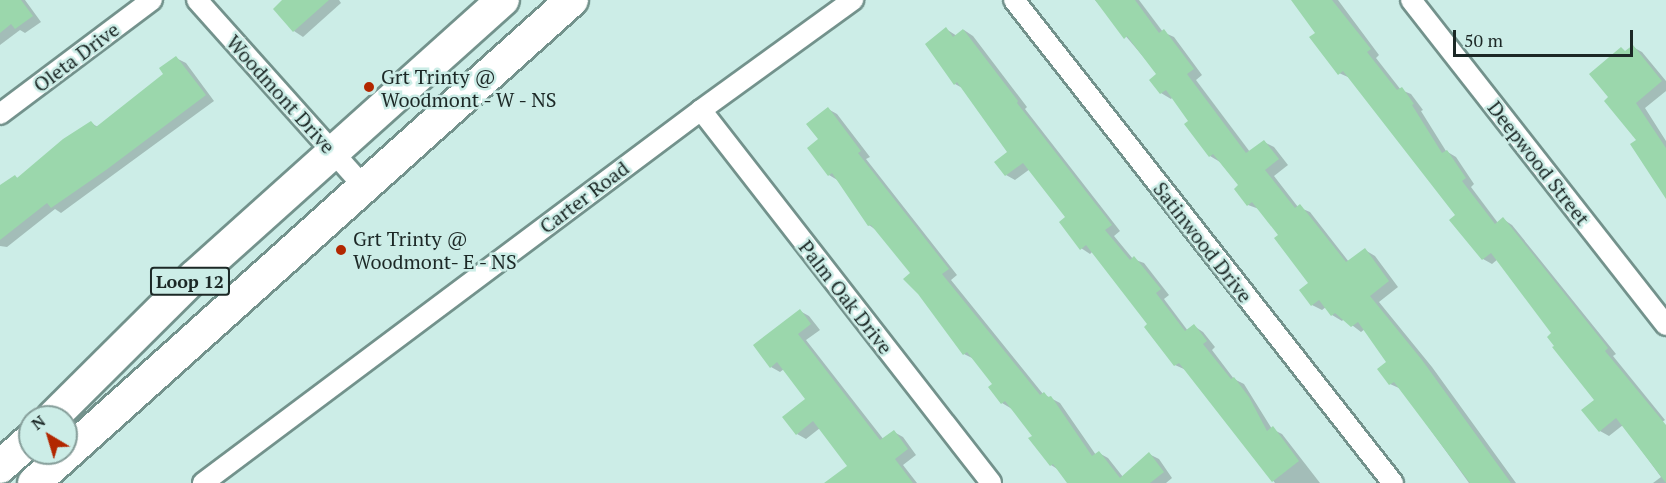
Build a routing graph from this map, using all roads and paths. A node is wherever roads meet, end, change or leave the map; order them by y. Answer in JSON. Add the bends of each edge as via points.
{"nodes":[{"id":1,"x":152,"y":0,"type":"edge"},
{"id":2,"x":197,"y":0,"type":"edge"},
{"id":3,"x":503,"y":0,"type":"edge"},
{"id":4,"x":572,"y":0,"type":"edge"},
{"id":5,"x":853,"y":0,"type":"edge"},
{"id":6,"x":1014,"y":0,"type":"edge"},
{"id":7,"x":1411,"y":0,"type":"edge"},
{"id":8,"x":701,"y":110,"type":"junction"},
{"id":9,"x":0,"y":114,"type":"edge"},
{"id":10,"x":334,"y":153,"type":"junction"},
{"id":11,"x":365,"y":188,"type":"junction"},
{"id":12,"x":1666,"y":325,"type":"edge"},
{"id":13,"x":65,"y":405,"type":"edge"},
{"id":14,"x":18,"y":451,"type":"edge"},
{"id":15,"x":0,"y":467,"type":"edge"},
{"id":16,"x":34,"y":483,"type":"edge"},
{"id":17,"x":203,"y":483,"type":"edge"},
{"id":18,"x":992,"y":483,"type":"edge"},
{"id":19,"x":1392,"y":483,"type":"edge"}],
"edges":[{"from":1,"to":9,"type":"street","name":"Oleta Drive"},
{"from":2,"to":10,"type":"street","name":"Woodmont Drive"},
{"from":3,"to":10,"type":"main road","number":"Loop 12"},
{"from":4,"to":11,"type":"main road","number":"Loop 12"},
{"from":5,"to":8,"type":"street","name":"Carter Road"},
{"from":6,"to":19,"type":"street","name":"Satinwood Drive"},
{"from":7,"to":12,"type":"street","name":"Deepwood Street"},
{"from":8,"to":17,"type":"street","name":"Carter Road"},
{"from":8,"to":18,"type":"street","name":"Palm Oak Drive"},
{"from":10,"to":11,"type":"street","name":"Woodmont Drive"},
{"from":10,"to":13,"type":"main road","number":"Loop 12","via":[[194,277]]},
{"from":11,"to":16,"type":"main road","number":"Loop 12"},
{"from":14,"to":15,"type":"main road"}]}
